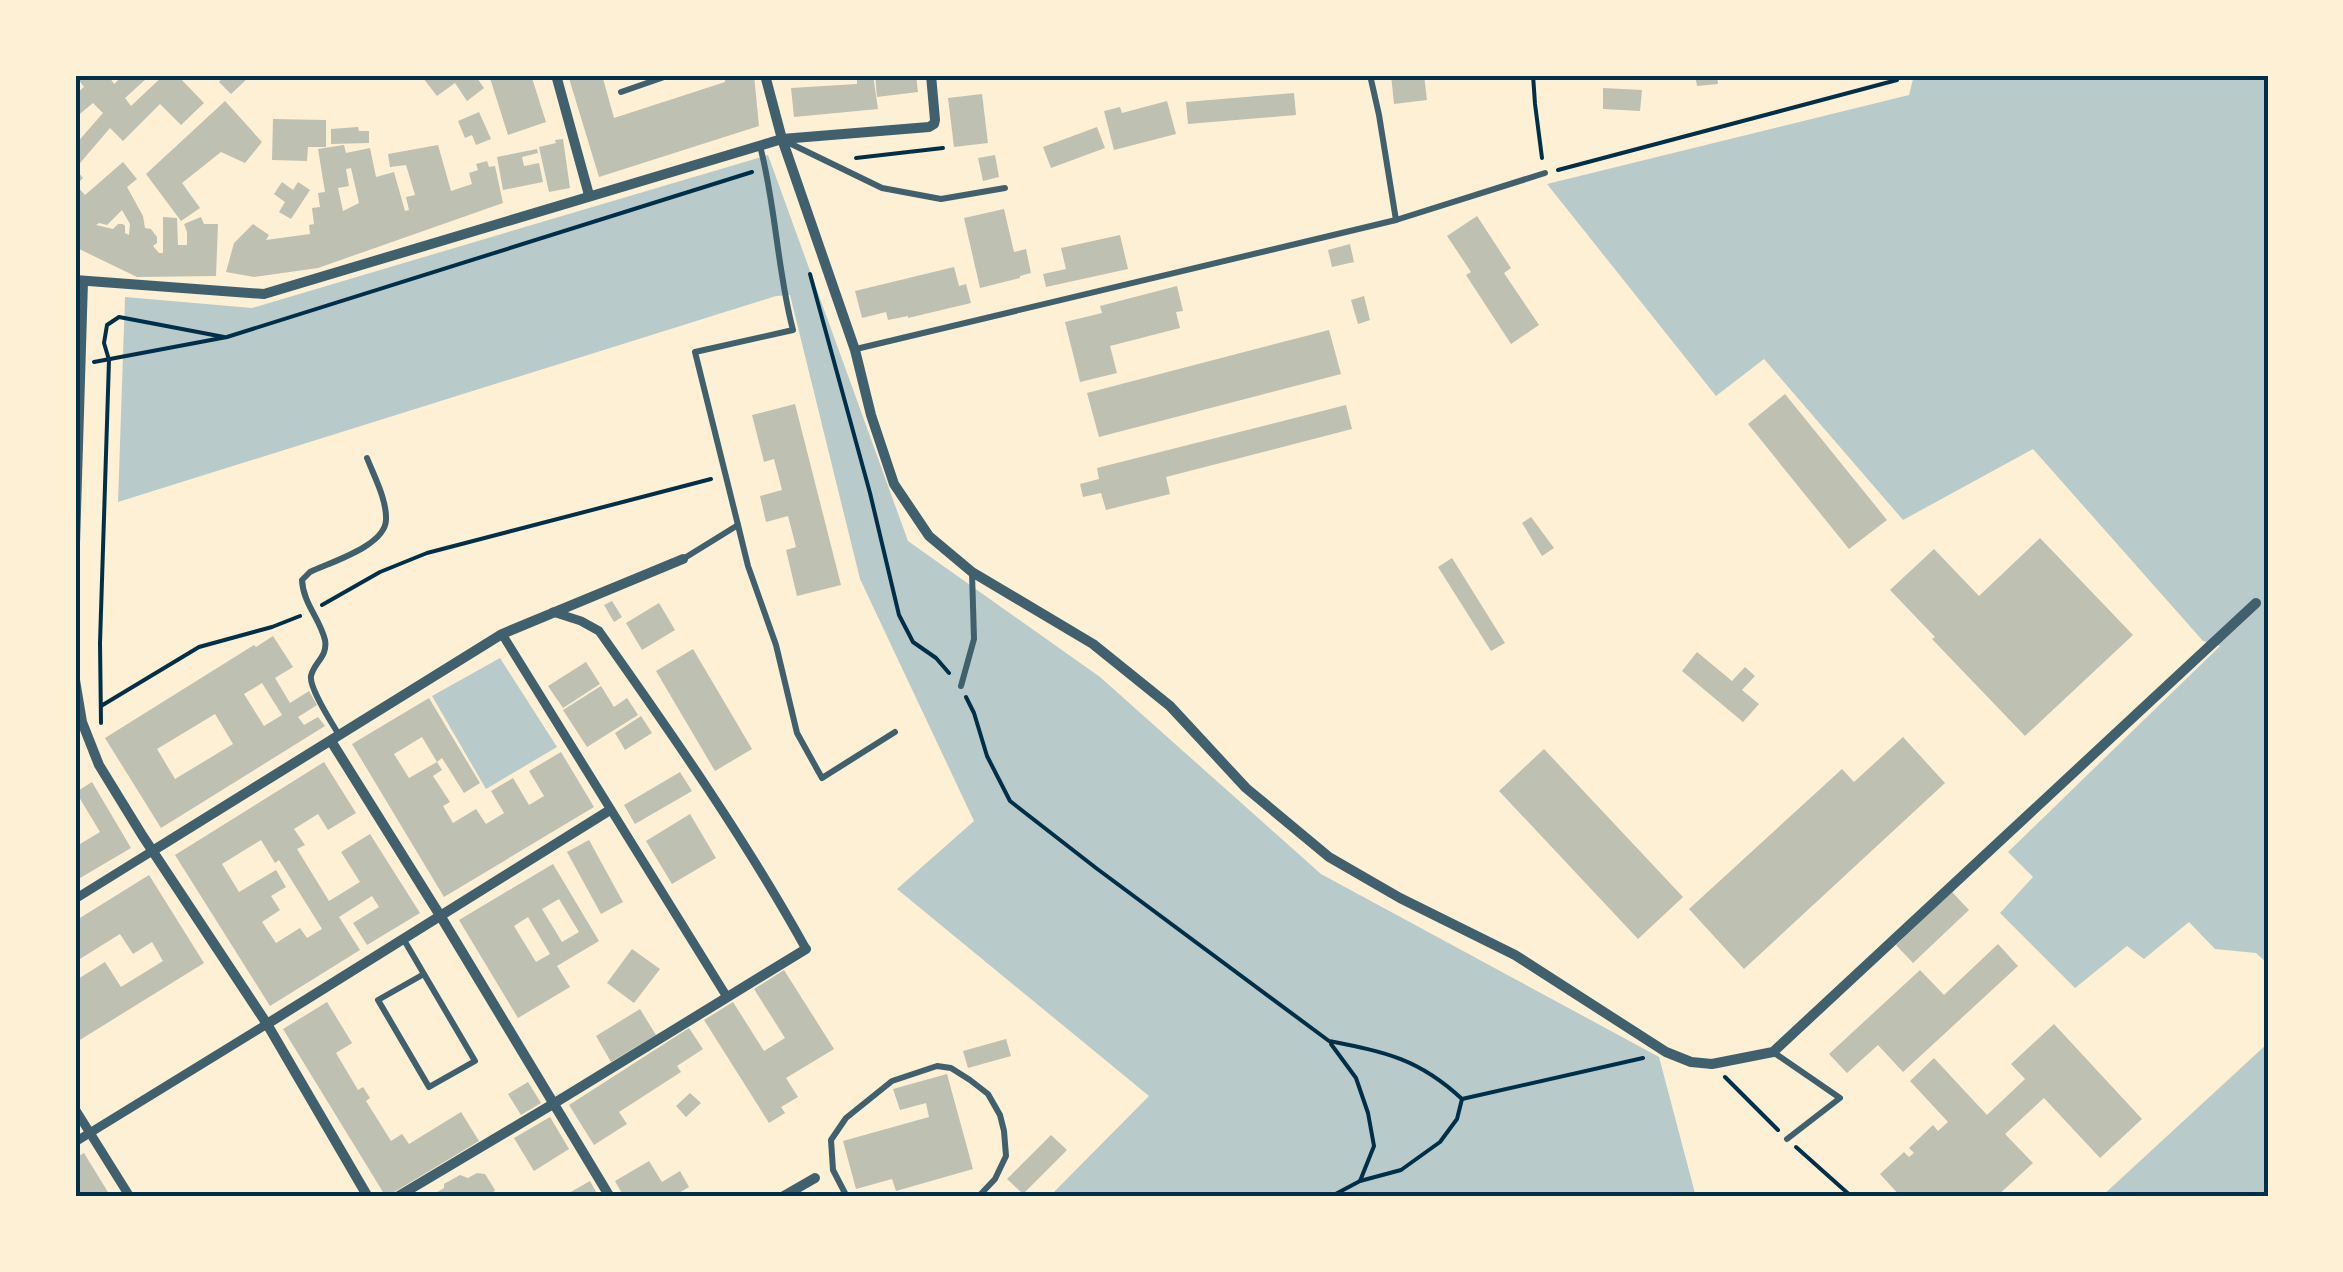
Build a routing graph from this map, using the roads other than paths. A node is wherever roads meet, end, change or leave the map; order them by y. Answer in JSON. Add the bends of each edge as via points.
{"nodes":[{"id":1,"x":556,"y":75,"type":"edge"},
{"id":2,"x":670,"y":75,"type":"edge"},
{"id":3,"x":765,"y":75,"type":"edge"},
{"id":4,"x":1147,"y":75,"type":"edge"},
{"id":5,"x":1186,"y":75,"type":"edge"},
{"id":6,"x":1370,"y":75,"type":"edge"},
{"id":7,"x":931,"y":76,"type":"edge"},
{"id":8,"x":621,"y":92,"type":"dead end"},
{"id":9,"x":782,"y":139,"type":"junction"},
{"id":10,"x":760,"y":146,"type":"junction"},
{"id":11,"x":1544,"y":174,"type":"road end"},
{"id":12,"x":1005,"y":188,"type":"dead end"},
{"id":13,"x":589,"y":196,"type":"junction"},
{"id":14,"x":1396,"y":220,"type":"junction"},
{"id":15,"x":79,"y":280,"type":"edge"},
{"id":16,"x":854,"y":350,"type":"junction"},
{"id":17,"x":77,"y":442,"type":"edge"},
{"id":18,"x":367,"y":458,"type":"dead end"},
{"id":19,"x":738,"y":525,"type":"junction"},
{"id":20,"x":75,"y":544,"type":"edge"},
{"id":21,"x":683,"y":559,"type":"joint"},
{"id":22,"x":972,"y":572,"type":"junction"},
{"id":23,"x":2256,"y":603,"type":"dead end"},
{"id":24,"x":552,"y":612,"type":"junction"},
{"id":25,"x":502,"y":634,"type":"junction"},
{"id":26,"x":75,"y":680,"type":"edge"},
{"id":27,"x":961,"y":686,"type":"road end"},
{"id":28,"x":895,"y":732,"type":"dead end"},
{"id":29,"x":335,"y":738,"type":"junction"},
{"id":30,"x":610,"y":810,"type":"junction"},
{"id":31,"x":154,"y":850,"type":"junction"},
{"id":32,"x":75,"y":899,"type":"edge"},
{"id":33,"x":441,"y":917,"type":"junction"},
{"id":34,"x":404,"y":940,"type":"junction"},
{"id":35,"x":806,"y":949,"type":"joint"},
{"id":36,"x":424,"y":974,"type":"junction"},
{"id":37,"x":727,"y":997,"type":"junction"},
{"id":38,"x":267,"y":1024,"type":"junction"},
{"id":39,"x":1773,"y":1052,"type":"junction"},
{"id":40,"x":554,"y":1104,"type":"junction"},
{"id":41,"x":75,"y":1109,"type":"edge"},
{"id":42,"x":90,"y":1134,"type":"junction"},
{"id":43,"x":1787,"y":1139,"type":"dead end"},
{"id":44,"x":75,"y":1142,"type":"edge"},
{"id":45,"x":815,"y":1178,"type":"dead end"},
{"id":46,"x":130,"y":1197,"type":"edge"},
{"id":47,"x":368,"y":1197,"type":"edge"},
{"id":48,"x":397,"y":1197,"type":"edge"},
{"id":49,"x":610,"y":1197,"type":"edge"},
{"id":50,"x":782,"y":1197,"type":"edge"},
{"id":51,"x":847,"y":1197,"type":"edge"},
{"id":52,"x":978,"y":1197,"type":"edge"}],
"edges":[{"from":1,"to":13,"type":"street"},
{"from":2,"to":8,"type":"lane"},
{"from":3,"to":9,"type":"street"},
{"from":4,"to":5,"type":"lane"},
{"from":6,"to":14,"type":"lane"},
{"from":7,"to":9,"type":"street","via":[[935,120],[928,127]]},
{"from":9,"to":10,"type":"street"},
{"from":9,"to":12,"type":"lane","via":[[882,188],[941,198]]},
{"from":9,"to":16,"type":"street"},
{"from":10,"to":13,"type":"street"},
{"from":10,"to":19,"type":"lane","via":[[793,330],[695,352]]},
{"from":11,"to":14,"type":"lane"},
{"from":13,"to":15,"type":"street","via":[[264,294]]},
{"from":14,"to":16,"type":"lane"},
{"from":15,"to":17,"type":"street"},
{"from":16,"to":22,"type":"street","via":[[894,484],[929,536]]},
{"from":17,"to":20,"type":"street"},
{"from":18,"to":29,"type":"lane","via":[[386,520],[381,534],[302,580],[325,639],[311,683]]},
{"from":19,"to":21,"type":"lane"},
{"from":19,"to":28,"type":"lane","via":[[797,733],[822,778]]},
{"from":21,"to":24,"type":"street"},
{"from":22,"to":27,"type":"lane","via":[[974,639]]},
{"from":22,"to":39,"type":"street","via":[[1093,644],[1170,706],[1246,788],[1329,857],[1516,955],[1666,1052],[1712,1064]]},
{"from":23,"to":39,"type":"street"},
{"from":24,"to":25,"type":"street"},
{"from":24,"to":35,"type":"street","via":[[600,631]]},
{"from":25,"to":29,"type":"street"},
{"from":25,"to":30,"type":"street"},
{"from":26,"to":31,"type":"street","via":[[99,765]]},
{"from":29,"to":31,"type":"street"},
{"from":29,"to":33,"type":"street"},
{"from":30,"to":33,"type":"street"},
{"from":30,"to":37,"type":"street"},
{"from":31,"to":32,"type":"street"},
{"from":31,"to":38,"type":"street"},
{"from":33,"to":34,"type":"street"},
{"from":33,"to":40,"type":"street"},
{"from":34,"to":36,"type":"lane"},
{"from":34,"to":38,"type":"street"},
{"from":35,"to":37,"type":"street"},
{"from":36,"to":36,"type":"lane","via":[[475,1061],[429,1088],[378,1000]]},
{"from":37,"to":40,"type":"street"},
{"from":38,"to":42,"type":"street"},
{"from":38,"to":47,"type":"street"},
{"from":39,"to":43,"type":"lane","via":[[1840,1098]]},
{"from":40,"to":48,"type":"street"},
{"from":40,"to":49,"type":"street"},
{"from":41,"to":42,"type":"street"},
{"from":42,"to":44,"type":"street"},
{"from":42,"to":46,"type":"street"},
{"from":45,"to":50,"type":"street"},
{"from":51,"to":52,"type":"lane","via":[[833,1170],[831,1140],[846,1118],[892,1080],[937,1066],[952,1068],[988,1094],[1000,1115],[1006,1156]]}]}
